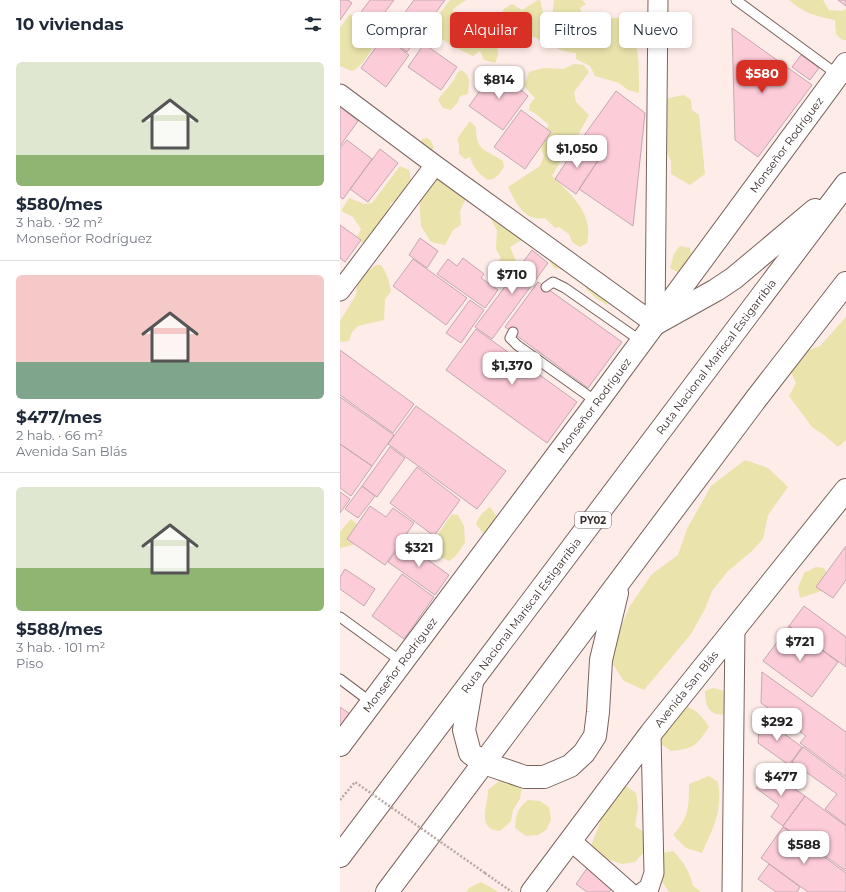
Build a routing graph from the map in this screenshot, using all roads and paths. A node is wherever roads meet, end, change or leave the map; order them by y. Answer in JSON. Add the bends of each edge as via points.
{"nodes":[{"id":1,"x":658,"y":0,"type":"edge"},
{"id":2,"x":736,"y":0,"type":"edge"},
{"id":3,"x":842,"y":69,"type":"edge"},
{"id":4,"x":340,"y":94,"type":"edge"},
{"id":5,"x":435,"y":165,"type":"junction"},
{"id":6,"x":846,"y":183,"type":"edge"},
{"id":7,"x":846,"y":282,"type":"edge"},
{"id":8,"x":546,"y":287,"type":"dead end"},
{"id":9,"x":340,"y":291,"type":"edge"},
{"id":10,"x":655,"y":324,"type":"junction"},
{"id":11,"x":513,"y":332,"type":"dead end"},
{"id":12,"x":641,"y":341,"type":"junction"},
{"id":13,"x":597,"y":402,"type":"junction"},
{"id":14,"x":846,"y":490,"type":"edge"},
{"id":15,"x":619,"y":583,"type":"junction"},
{"id":16,"x":340,"y":617,"type":"edge"},
{"id":17,"x":735,"y":627,"type":"junction"},
{"id":18,"x":402,"y":662,"type":"junction"},
{"id":19,"x":340,"y":679,"type":"edge"},
{"id":20,"x":472,"y":680,"type":"junction"},
{"id":21,"x":372,"y":703,"type":"junction"},
{"id":22,"x":651,"y":733,"type":"junction"},
{"id":23,"x":340,"y":745,"type":"edge"},
{"id":24,"x":484,"y":763,"type":"junction"},
{"id":25,"x":340,"y":800,"type":"edge"},
{"id":26,"x":570,"y":840,"type":"junction"},
{"id":27,"x":340,"y":856,"type":"edge"},
{"id":28,"x":387,"y":892,"type":"edge"},
{"id":29,"x":512,"y":892,"type":"edge"},
{"id":30,"x":532,"y":892,"type":"edge"},
{"id":31,"x":629,"y":892,"type":"edge"},
{"id":32,"x":643,"y":892,"type":"edge"},
{"id":33,"x":732,"y":892,"type":"edge"}],
"edges":[{"from":1,"to":10,"type":"street"},
{"from":2,"to":3,"type":"lane"},
{"from":3,"to":10,"type":"main road","name":"Monseñor Rodríguez"},
{"from":4,"to":5,"type":"street"},
{"from":5,"to":9,"type":"street"},
{"from":5,"to":10,"type":"street"},
{"from":6,"to":10,"type":"main road","via":[[734,278]]},
{"from":6,"to":20,"type":"main road","name":"Ruta Nacional Mariscal Estigarribia","number":"PY02"},
{"from":7,"to":15,"type":"main road"},
{"from":8,"to":12,"type":"lane","via":[[553,282],[565,288]]},
{"from":10,"to":12,"type":"main road","name":"Monseñor Rodríguez"},
{"from":11,"to":13,"type":"lane","via":[[510,338],[517,345]]},
{"from":12,"to":13,"type":"main road","name":"Monseñor Rodríguez"},
{"from":13,"to":18,"type":"main road","name":"Monseñor Rodríguez"},
{"from":14,"to":17,"type":"main road","name":"Avenida San Blás"},
{"from":15,"to":24,"type":"main road"},
{"from":15,"to":24,"type":"main road","via":[[601,660],[594,736],[584,753],[570,766],[544,777],[525,777]]},
{"from":16,"to":18,"type":"lane"},
{"from":17,"to":22,"type":"main road","name":"Avenida San Blás"},
{"from":17,"to":33,"type":"street"},
{"from":18,"to":21,"type":"main road","name":"Monseñor Rodríguez"},
{"from":19,"to":21,"type":"lane"},
{"from":20,"to":24,"type":"main road","via":[[464,730],[470,753]]},
{"from":20,"to":27,"type":"main road","name":"Ruta Nacional Mariscal Estigarribia","number":"PY02"},
{"from":21,"to":23,"type":"main road","name":"Monseñor Rodríguez"},
{"from":22,"to":26,"type":"main road","name":"Avenida San Blás"},
{"from":22,"to":32,"type":"street","via":[[654,872],[649,888]]},
{"from":24,"to":28,"type":"main road"},
{"from":25,"to":29,"type":"path","bridge":true,"via":[[355,782]]},
{"from":26,"to":30,"type":"main road","name":"Avenida San Blás"},
{"from":26,"to":31,"type":"street"}]}
